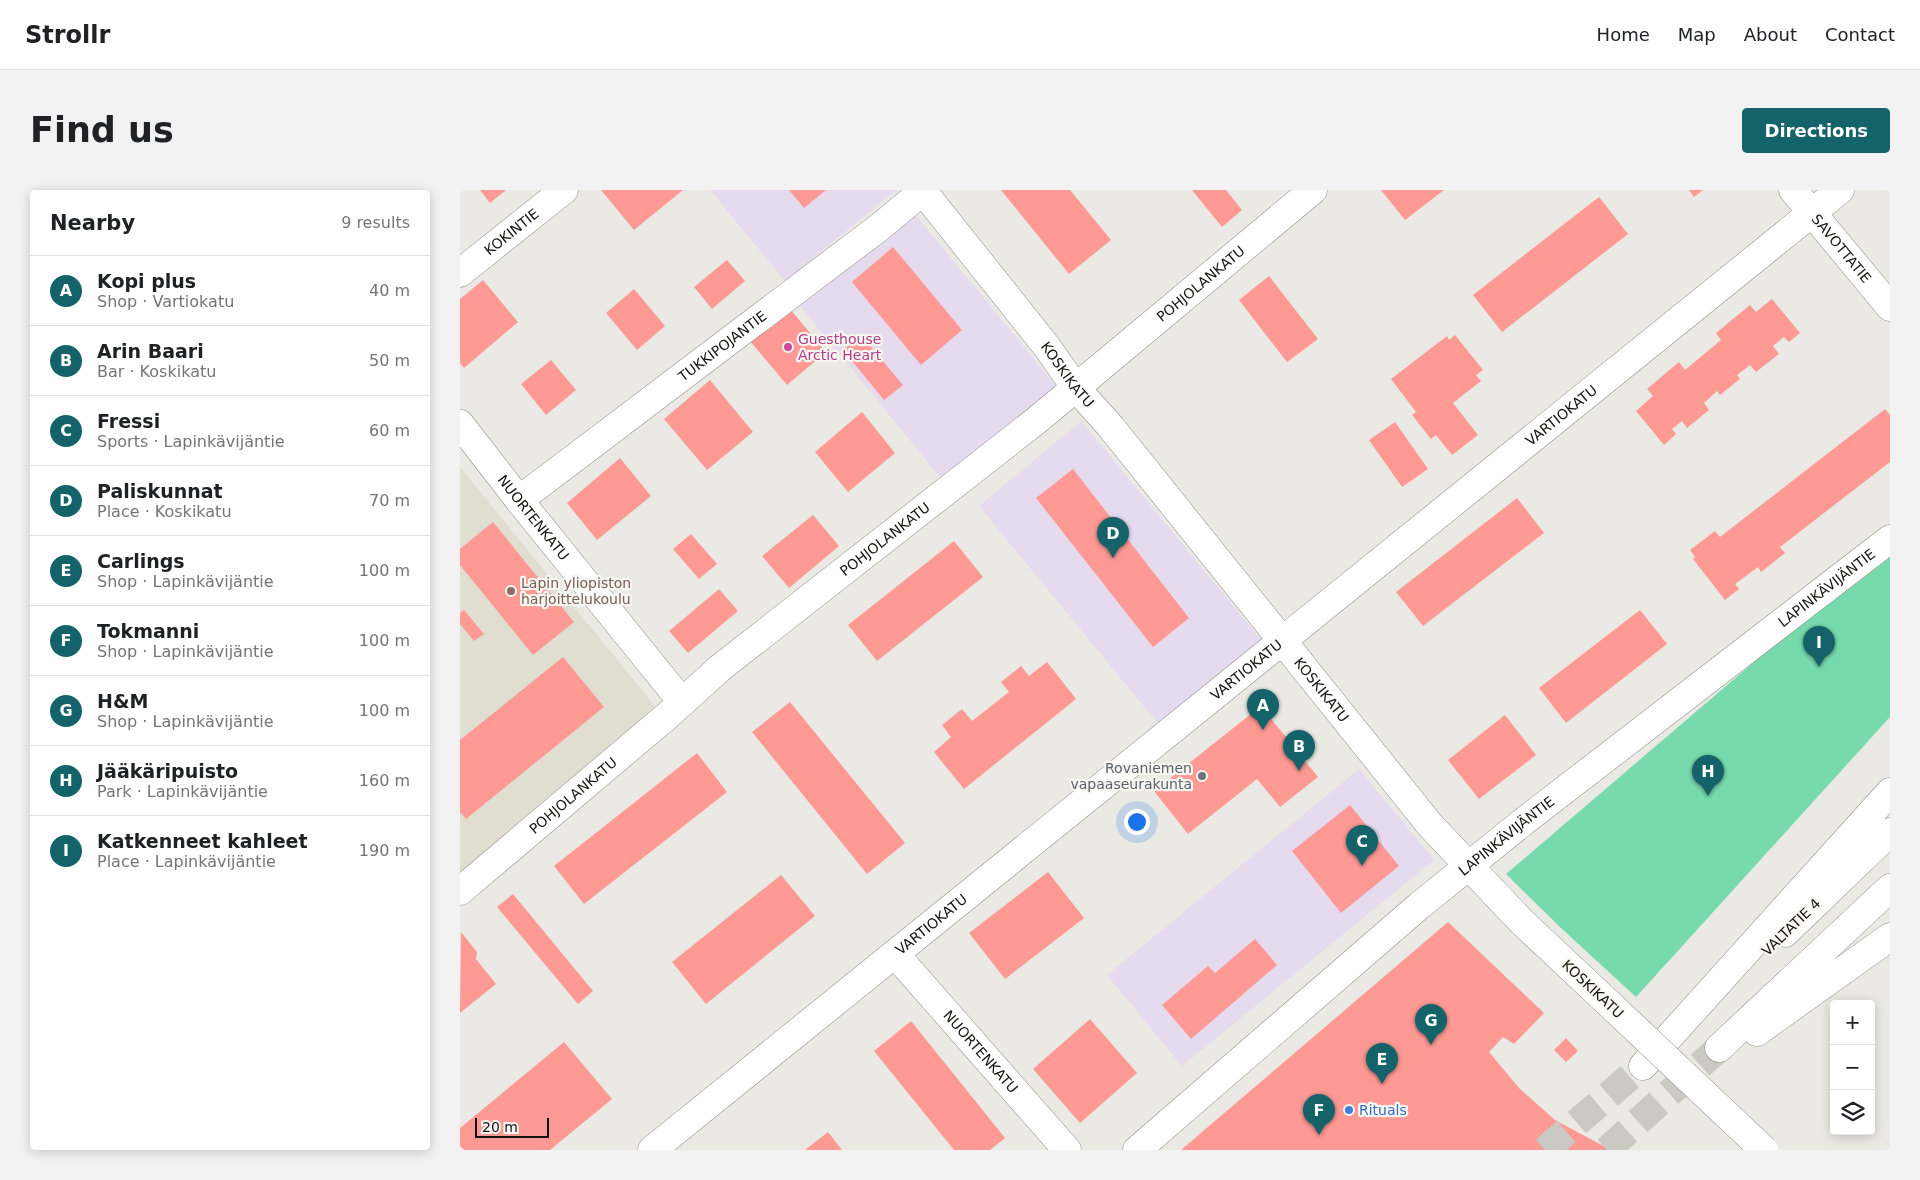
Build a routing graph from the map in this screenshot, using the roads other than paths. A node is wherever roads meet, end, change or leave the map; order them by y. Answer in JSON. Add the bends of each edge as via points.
{"nodes":[{"id":1,"x":564,"y":190,"type":"edge"},
{"id":2,"x":923,"y":190,"type":"edge"},
{"id":3,"x":1313,"y":190,"type":"edge"},
{"id":4,"x":1792,"y":190,"type":"edge"},
{"id":5,"x":1840,"y":190,"type":"edge"},
{"id":6,"x":1811,"y":213,"type":"junction"},
{"id":7,"x":460,"y":274,"type":"edge"},
{"id":8,"x":1890,"y":307,"type":"edge"},
{"id":9,"x":1075,"y":387,"type":"junction"},
{"id":10,"x":460,"y":424,"type":"edge"},
{"id":11,"x":519,"y":500,"type":"junction"},
{"id":12,"x":1890,"y":539,"type":"edge"},
{"id":13,"x":1282,"y":640,"type":"junction"},
{"id":14,"x":682,"y":702,"type":"junction"},
{"id":15,"x":1890,"y":792,"type":"edge"},
{"id":16,"x":1890,"y":832,"type":"edge"},
{"id":17,"x":1470,"y":865,"type":"junction"},
{"id":18,"x":1890,"y":888,"type":"edge"},
{"id":19,"x":460,"y":891,"type":"edge"},
{"id":20,"x":1890,"y":937,"type":"edge"},
{"id":21,"x":895,"y":954,"type":"junction"},
{"id":22,"x":1691,"y":1023,"type":"dead end"},
{"id":23,"x":1643,"y":1066,"type":"tunnel mouth"},
{"id":24,"x":652,"y":1150,"type":"edge"},
{"id":25,"x":1067,"y":1150,"type":"edge"},
{"id":26,"x":1137,"y":1150,"type":"edge"},
{"id":27,"x":1764,"y":1150,"type":"edge"}],
"edges":[{"from":1,"to":7,"type":"main road","name":"KOKINTIE"},
{"from":2,"to":9,"type":"main road","name":"KOSKIKATU"},
{"from":2,"to":11,"type":"main road","name":"TUKKIPOJANTIE","via":[[881,226]]},
{"from":3,"to":9,"type":"main road","name":"POHJOLANKATU"},
{"from":4,"to":6,"type":"main road","name":"SAVOTTATIE"},
{"from":5,"to":6,"type":"main road","name":"VARTIOKATU"},
{"from":6,"to":8,"type":"main road","name":"SAVOTTATIE"},
{"from":6,"to":13,"type":"main road","name":"VARTIOKATU"},
{"from":9,"to":13,"type":"main road","name":"KOSKIKATU"},
{"from":9,"to":14,"type":"main road","name":"POHJOLANKATU","via":[[720,668]]},
{"from":10,"to":11,"type":"main road","name":"NUORTENKATU"},
{"from":11,"to":14,"type":"main road","name":"NUORTENKATU"},
{"from":12,"to":17,"type":"main road","name":"LAPINKÄVIJÄNTIE"},
{"from":13,"to":17,"type":"main road","name":"KOSKIKATU","via":[[1430,825]]},
{"from":13,"to":21,"type":"main road","name":"VARTIOKATU"},
{"from":14,"to":19,"type":"main road","name":"POHJOLANKATU"},
{"from":15,"to":23,"type":"main road"},
{"from":16,"to":22,"type":"main road","name":"VALTATIE 4"},
{"from":17,"to":26,"type":"main road","name":"LAPINKÄVIJÄNTIE"},
{"from":17,"to":27,"type":"main road","name":"KOSKIKATU","bridge":true,"via":[[1522,922]]},
{"from":18,"to":20,"type":"main road","via":[[1722,1051]]},
{"from":21,"to":24,"type":"main road","name":"VARTIOKATU"},
{"from":21,"to":25,"type":"main road","name":"NUORTENKATU"}]}
